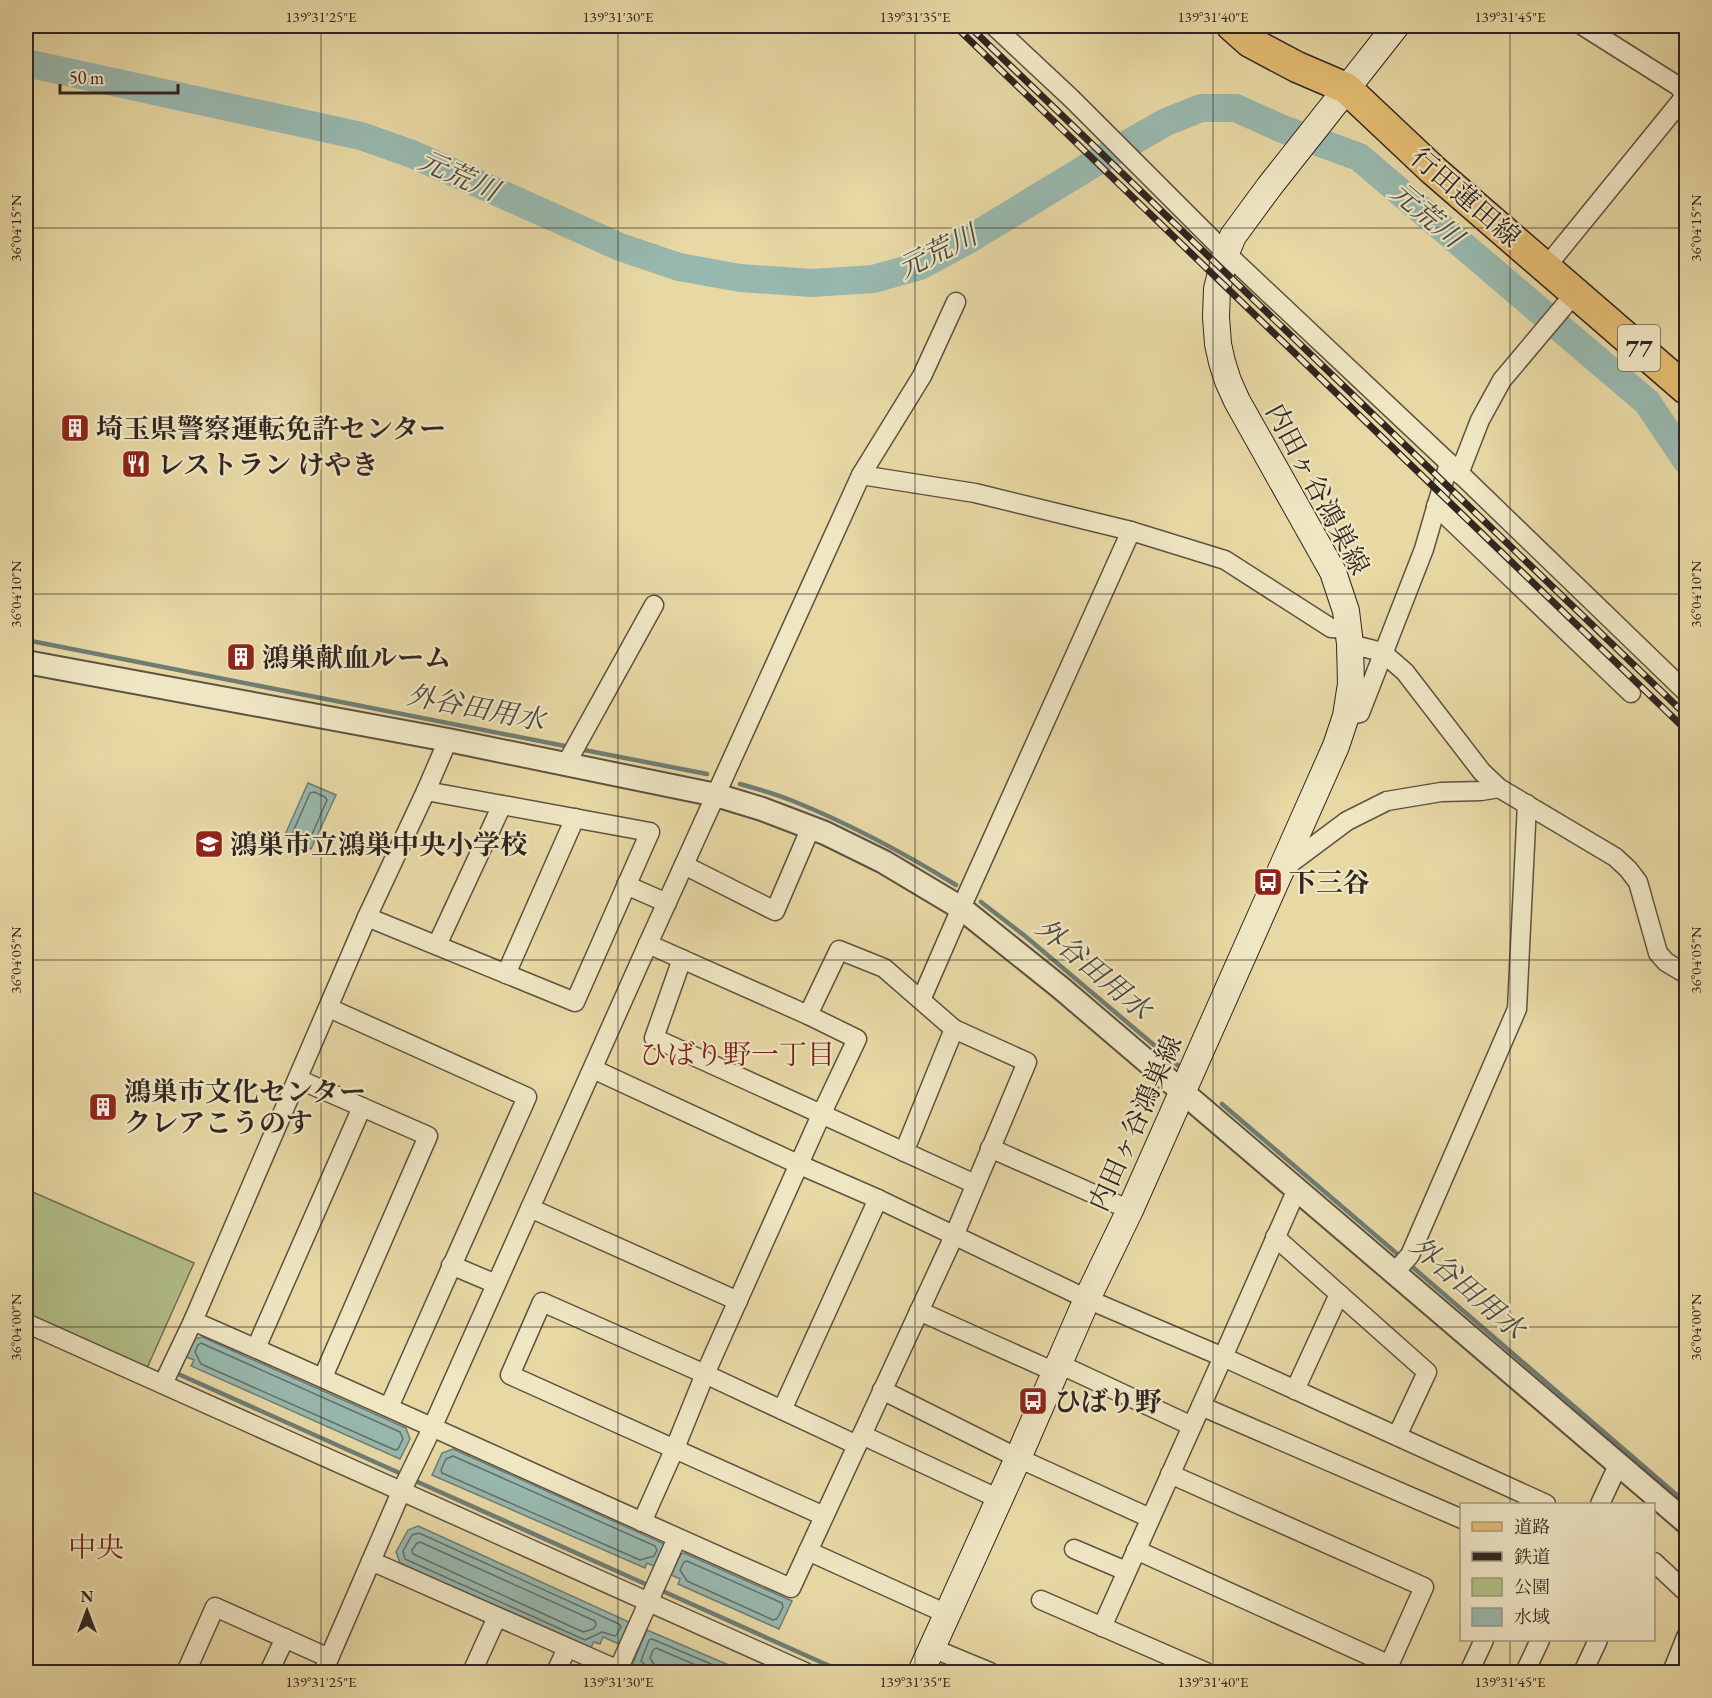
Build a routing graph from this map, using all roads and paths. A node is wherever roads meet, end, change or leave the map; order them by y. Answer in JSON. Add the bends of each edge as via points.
{"nodes":[{"id":1,"x":994,"y":26,"type":"edge"},
{"id":2,"x":1232,"y":26,"type":"edge"},
{"id":3,"x":1396,"y":26,"type":"edge"},
{"id":4,"x":1583,"y":26,"type":"edge"},
{"id":5,"x":1342,"y":93,"type":"junction"},
{"id":6,"x":1686,"y":95,"type":"edge"},
{"id":7,"x":1226,"y":253,"type":"junction"},
{"id":8,"x":1546,"y":267,"type":"junction"},
{"id":9,"x":1573,"y":296,"type":"junction"},
{"id":10,"x":956,"y":302,"type":"dead end"},
{"id":11,"x":1686,"y":389,"type":"edge"},
{"id":12,"x":1454,"y":469,"type":"junction"},
{"id":13,"x":861,"y":475,"type":"junction"},
{"id":14,"x":1436,"y":506,"type":"junction"},
{"id":15,"x":1131,"y":531,"type":"junction"},
{"id":16,"x":654,"y":605,"type":"dead end"},
{"id":17,"x":1350,"y":637,"type":"junction"},
{"id":18,"x":1383,"y":652,"type":"junction"},
{"id":19,"x":28,"y":669,"type":"edge"},
{"id":20,"x":1686,"y":692,"type":"edge"},
{"id":21,"x":1631,"y":693,"type":"dead end"},
{"id":22,"x":1346,"y":716,"type":"junction"},
{"id":23,"x":448,"y":740,"type":"junction"},
{"id":24,"x":566,"y":764,"type":"junction"},
{"id":25,"x":1499,"y":788,"type":"junction"},
{"id":26,"x":426,"y":791,"type":"junction"},
{"id":27,"x":716,"y":795,"type":"junction"},
{"id":28,"x":1527,"y":804,"type":"junction"},
{"id":29,"x":502,"y":805,"type":"junction"},
{"id":30,"x":574,"y":818,"type":"junction"},
{"id":31,"x":811,"y":827,"type":"junction"},
{"id":32,"x":684,"y":866,"type":"junction"},
{"id":33,"x":1282,"y":869,"type":"junction"},
{"id":34,"x":626,"y":885,"type":"junction"},
{"id":35,"x":667,"y":903,"type":"junction"},
{"id":36,"x":961,"y":908,"type":"junction"},
{"id":37,"x":367,"y":917,"type":"junction"},
{"id":38,"x":648,"y":944,"type":"junction"},
{"id":39,"x":437,"y":945,"type":"junction"},
{"id":40,"x":682,"y":959,"type":"junction"},
{"id":41,"x":506,"y":974,"type":"junction"},
{"id":42,"x":1686,"y":975,"type":"edge"},
{"id":43,"x":921,"y":1000,"type":"junction"},
{"id":44,"x":329,"y":1008,"type":"junction"},
{"id":45,"x":808,"y":1016,"type":"junction"},
{"id":46,"x":954,"y":1029,"type":"junction"},
{"id":47,"x":593,"y":1069,"type":"junction"},
{"id":48,"x":298,"y":1079,"type":"junction"},
{"id":49,"x":1183,"y":1091,"type":"junction"},
{"id":50,"x":362,"y":1107,"type":"junction"},
{"id":51,"x":821,"y":1115,"type":"junction"},
{"id":52,"x":990,"y":1148,"type":"junction"},
{"id":53,"x":904,"y":1152,"type":"junction"},
{"id":54,"x":800,"y":1166,"type":"junction"},
{"id":55,"x":975,"y":1184,"type":"junction"},
{"id":56,"x":1297,"y":1189,"type":"junction"},
{"id":57,"x":878,"y":1199,"type":"junction"},
{"id":58,"x":530,"y":1208,"type":"junction"},
{"id":59,"x":1130,"y":1210,"type":"junction"},
{"id":60,"x":954,"y":1236,"type":"junction"},
{"id":61,"x":1275,"y":1238,"type":"junction"},
{"id":62,"x":452,"y":1265,"type":"junction"},
{"id":63,"x":1395,"y":1272,"type":"junction"},
{"id":64,"x":496,"y":1284,"type":"junction"},
{"id":65,"x":1339,"y":1294,"type":"junction"},
{"id":66,"x":1087,"y":1299,"type":"junction"},
{"id":67,"x":738,"y":1302,"type":"junction"},
{"id":68,"x":919,"y":1311,"type":"junction"},
{"id":69,"x":193,"y":1321,"type":"junction"},
{"id":70,"x":26,"y":1323,"type":"edge"},
{"id":71,"x":256,"y":1348,"type":"junction"},
{"id":72,"x":1223,"y":1357,"type":"junction"},
{"id":73,"x":1057,"y":1368,"type":"junction"},
{"id":74,"x":705,"y":1374,"type":"junction"},
{"id":75,"x":323,"y":1377,"type":"junction"},
{"id":76,"x":163,"y":1384,"type":"junction"},
{"id":77,"x":882,"y":1390,"type":"junction"},
{"id":78,"x":1294,"y":1390,"type":"junction"},
{"id":79,"x":1201,"y":1406,"type":"junction"},
{"id":80,"x":388,"y":1407,"type":"junction"},
{"id":81,"x":782,"y":1410,"type":"junction"},
{"id":82,"x":1192,"y":1426,"type":"junction"},
{"id":83,"x":432,"y":1428,"type":"junction"},
{"id":84,"x":1397,"y":1436,"type":"junction"},
{"id":85,"x":859,"y":1440,"type":"junction"},
{"id":86,"x":675,"y":1448,"type":"junction"},
{"id":87,"x":1018,"y":1458,"type":"junction"},
{"id":88,"x":1619,"y":1462,"type":"junction"},
{"id":89,"x":1170,"y":1474,"type":"junction"},
{"id":90,"x":401,"y":1492,"type":"junction"},
{"id":91,"x":999,"y":1499,"type":"junction"},
{"id":92,"x":1544,"y":1503,"type":"edge"},
{"id":93,"x":1600,"y":1503,"type":"edge"},
{"id":94,"x":824,"y":1516,"type":"junction"},
{"id":95,"x":1150,"y":1518,"type":"junction"},
{"id":96,"x":1460,"y":1519,"type":"edge"},
{"id":97,"x":642,"y":1522,"type":"junction"},
{"id":98,"x":1686,"y":1522,"type":"edge"},
{"id":99,"x":677,"y":1538,"type":"junction"},
{"id":100,"x":1074,"y":1549,"type":"dead end"},
{"id":101,"x":1136,"y":1550,"type":"junction"},
{"id":102,"x":808,"y":1551,"type":"junction"},
{"id":103,"x":371,"y":1561,"type":"junction"},
{"id":104,"x":1655,"y":1564,"type":"edge"},
{"id":105,"x":1126,"y":1571,"type":"junction"},
{"id":106,"x":1686,"y":1592,"type":"edge"},
{"id":107,"x":1041,"y":1600,"type":"dead end"},
{"id":108,"x":649,"y":1603,"type":"junction"},
{"id":109,"x":947,"y":1614,"type":"junction"},
{"id":110,"x":498,"y":1617,"type":"junction"},
{"id":111,"x":1102,"y":1627,"type":"junction"},
{"id":112,"x":1686,"y":1637,"type":"edge"},
{"id":113,"x":285,"y":1638,"type":"junction"},
{"id":114,"x":1484,"y":1641,"type":"edge"},
{"id":115,"x":1540,"y":1641,"type":"edge"},
{"id":116,"x":1598,"y":1641,"type":"edge"},
{"id":117,"x":567,"y":1648,"type":"junction"},
{"id":118,"x":932,"y":1648,"type":"junction"},
{"id":119,"x":328,"y":1667,"type":"edge"},
{"id":120,"x":1388,"y":1669,"type":"edge"},
{"id":121,"x":620,"y":1671,"type":"edge"},
{"id":122,"x":186,"y":1672,"type":"edge"},
{"id":123,"x":269,"y":1672,"type":"edge"},
{"id":124,"x":472,"y":1672,"type":"edge"},
{"id":125,"x":556,"y":1672,"type":"edge"},
{"id":126,"x":805,"y":1672,"type":"edge"},
{"id":127,"x":921,"y":1672,"type":"edge"},
{"id":128,"x":990,"y":1672,"type":"edge"},
{"id":129,"x":1206,"y":1672,"type":"edge"},
{"id":130,"x":1469,"y":1672,"type":"edge"},
{"id":131,"x":1525,"y":1672,"type":"edge"},
{"id":132,"x":1583,"y":1672,"type":"edge"},
{"id":133,"x":1672,"y":1672,"type":"edge"}],
"edges":[{"from":1,"to":7,"type":"street"},
{"from":2,"to":5,"type":"main road","name":"行田蓮田線","number":"77","via":[[1250,42]]},
{"from":3,"to":5,"type":"main road","name":"内田ヶ谷鴻巣線"},
{"from":4,"to":6,"type":"street","via":[[1678,86]]},
{"from":5,"to":7,"type":"main road","name":"内田ヶ谷鴻巣線","via":[[1233,236]]},
{"from":5,"to":8,"type":"main road","name":"行田蓮田線","number":"77"},
{"from":6,"to":8,"type":"street"},
{"from":7,"to":12,"type":"street"},
{"from":7,"to":17,"type":"main road","name":"内田ヶ谷鴻巣線","via":[[1217,290],[1216,317],[1218,344],[1228,381],[1333,572]]},
{"from":8,"to":9,"type":"main road","name":"行田蓮田線","number":"77"},
{"from":9,"to":11,"type":"main road","name":"行田蓮田線","number":"77"},
{"from":9,"to":12,"type":"street","via":[[1502,380]]},
{"from":10,"to":13,"type":"street","via":[[922,376]]},
{"from":12,"to":14,"type":"street"},
{"from":12,"to":20,"type":"street"},
{"from":13,"to":15,"type":"street","via":[[975,494]]},
{"from":13,"to":27,"type":"street"},
{"from":14,"to":18,"type":"street","via":[[1424,549]]},
{"from":14,"to":21,"type":"street"},
{"from":15,"to":17,"type":"street","via":[[1225,560]]},
{"from":15,"to":36,"type":"street"},
{"from":16,"to":24,"type":"street"},
{"from":17,"to":18,"type":"street"},
{"from":17,"to":22,"type":"main road","name":"内田ヶ谷鴻巣線","via":[[1351,684]]},
{"from":18,"to":22,"type":"street","via":[[1360,713]]},
{"from":18,"to":25,"type":"street","via":[[1405,672],[1482,772]]},
{"from":19,"to":23,"type":"street"},
{"from":22,"to":33,"type":"main road","name":"内田ヶ谷鴻巣線"},
{"from":23,"to":24,"type":"street"},
{"from":23,"to":26,"type":"street"},
{"from":24,"to":27,"type":"street"},
{"from":25,"to":28,"type":"street"},
{"from":25,"to":33,"type":"street","via":[[1387,801],[1347,821]]},
{"from":26,"to":29,"type":"street"},
{"from":26,"to":37,"type":"street"},
{"from":27,"to":31,"type":"street"},
{"from":27,"to":32,"type":"street"},
{"from":28,"to":42,"type":"street","via":[[1615,857],[1628,869],[1638,882],[1658,953]]},
{"from":28,"to":63,"type":"street","via":[[1517,1009],[1410,1255]]},
{"from":29,"to":30,"type":"street"},
{"from":29,"to":39,"type":"street"},
{"from":30,"to":34,"type":"street","via":[[650,832]]},
{"from":30,"to":41,"type":"street"},
{"from":31,"to":32,"type":"street","via":[[775,911]]},
{"from":31,"to":36,"type":"street","via":[[884,862]]},
{"from":32,"to":35,"type":"street"},
{"from":33,"to":49,"type":"main road","name":"内田ヶ谷鴻巣線"},
{"from":34,"to":35,"type":"street"},
{"from":34,"to":41,"type":"street","via":[[575,1002]]},
{"from":35,"to":38,"type":"street"},
{"from":36,"to":43,"type":"street"},
{"from":36,"to":49,"type":"street"},
{"from":37,"to":39,"type":"street"},
{"from":37,"to":44,"type":"street"},
{"from":38,"to":40,"type":"street"},
{"from":38,"to":47,"type":"street"},
{"from":39,"to":41,"type":"street"},
{"from":40,"to":45,"type":"street"},
{"from":40,"to":51,"type":"street","via":[[654,1038]]},
{"from":43,"to":45,"type":"street","via":[[884,968],[840,950]]},
{"from":43,"to":46,"type":"street"},
{"from":44,"to":48,"type":"street"},
{"from":44,"to":62,"type":"street","via":[[527,1097]]},
{"from":45,"to":51,"type":"street","via":[[857,1040]]},
{"from":46,"to":52,"type":"street","via":[[1027,1062]]},
{"from":46,"to":53,"type":"street"},
{"from":47,"to":54,"type":"street"},
{"from":47,"to":58,"type":"street"},
{"from":48,"to":50,"type":"street"},
{"from":48,"to":69,"type":"street"},
{"from":49,"to":56,"type":"street"},
{"from":49,"to":59,"type":"main road","name":"内田ヶ谷鴻巣線"},
{"from":50,"to":71,"type":"street"},
{"from":50,"to":75,"type":"street","via":[[428,1136]]},
{"from":51,"to":53,"type":"street"},
{"from":51,"to":54,"type":"street"},
{"from":52,"to":55,"type":"street"},
{"from":52,"to":59,"type":"street"},
{"from":53,"to":55,"type":"street"},
{"from":54,"to":57,"type":"street"},
{"from":54,"to":67,"type":"street"},
{"from":55,"to":60,"type":"street"},
{"from":56,"to":61,"type":"street"},
{"from":56,"to":63,"type":"street"},
{"from":57,"to":60,"type":"street"},
{"from":57,"to":81,"type":"street"},
{"from":58,"to":64,"type":"street"},
{"from":58,"to":67,"type":"street"},
{"from":59,"to":66,"type":"main road","name":"内田ヶ谷鴻巣線"},
{"from":60,"to":66,"type":"street"},
{"from":60,"to":68,"type":"street"},
{"from":61,"to":65,"type":"street"},
{"from":61,"to":72,"type":"street"},
{"from":62,"to":64,"type":"street"},
{"from":62,"to":80,"type":"street"},
{"from":63,"to":88,"type":"street"},
{"from":64,"to":83,"type":"street"},
{"from":65,"to":78,"type":"street"},
{"from":65,"to":84,"type":"street","via":[[1427,1372]]},
{"from":66,"to":72,"type":"street"},
{"from":66,"to":73,"type":"main road","name":"内田ヶ谷鴻巣線"},
{"from":67,"to":74,"type":"street"},
{"from":68,"to":73,"type":"street"},
{"from":68,"to":77,"type":"street"},
{"from":69,"to":71,"type":"street"},
{"from":69,"to":76,"type":"street"},
{"from":70,"to":76,"type":"street"},
{"from":71,"to":75,"type":"street"},
{"from":72,"to":78,"type":"street"},
{"from":72,"to":79,"type":"street"},
{"from":73,"to":82,"type":"street"},
{"from":73,"to":87,"type":"main road","name":"内田ヶ谷鴻巣線"},
{"from":74,"to":81,"type":"street"},
{"from":74,"to":86,"type":"street"},
{"from":74,"to":86,"type":"street","via":[[542,1302],[510,1375]]},
{"from":75,"to":80,"type":"street"},
{"from":76,"to":90,"type":"street"},
{"from":77,"to":85,"type":"street"},
{"from":77,"to":87,"type":"street"},
{"from":78,"to":84,"type":"street"},
{"from":79,"to":82,"type":"street"},
{"from":79,"to":96,"type":"street"},
{"from":80,"to":83,"type":"street"},
{"from":81,"to":85,"type":"street"},
{"from":82,"to":89,"type":"street"},
{"from":83,"to":90,"type":"street"},
{"from":83,"to":97,"type":"street"},
{"from":84,"to":92,"type":"street"},
{"from":85,"to":91,"type":"street"},
{"from":85,"to":94,"type":"street"},
{"from":86,"to":94,"type":"street"},
{"from":86,"to":97,"type":"street"},
{"from":87,"to":91,"type":"main road","name":"内田ヶ谷鴻巣線"},
{"from":87,"to":95,"type":"street"},
{"from":88,"to":93,"type":"street"},
{"from":88,"to":98,"type":"street"},
{"from":89,"to":95,"type":"street"},
{"from":89,"to":120,"type":"street","via":[[1424,1587]]},
{"from":90,"to":103,"type":"street"},
{"from":90,"to":108,"type":"street"},
{"from":91,"to":109,"type":"main road","name":"内田ヶ谷鴻巣線"},
{"from":94,"to":102,"type":"street"},
{"from":95,"to":101,"type":"street"},
{"from":97,"to":99,"type":"street"},
{"from":99,"to":102,"type":"street","via":[[791,1588]]},
{"from":99,"to":108,"type":"street"},
{"from":100,"to":105,"type":"street"},
{"from":101,"to":105,"type":"street"},
{"from":101,"to":120,"type":"street"},
{"from":102,"to":109,"type":"street"},
{"from":103,"to":110,"type":"street"},
{"from":103,"to":119,"type":"street"},
{"from":104,"to":106,"type":"street"},
{"from":105,"to":111,"type":"street"},
{"from":107,"to":111,"type":"street"},
{"from":108,"to":121,"type":"street"},
{"from":108,"to":126,"type":"street"},
{"from":109,"to":118,"type":"main road","name":"内田ヶ谷鴻巣線"},
{"from":110,"to":117,"type":"street"},
{"from":110,"to":124,"type":"street"},
{"from":111,"to":129,"type":"street"},
{"from":112,"to":133,"type":"street"},
{"from":113,"to":119,"type":"street"},
{"from":113,"to":122,"type":"street","via":[[215,1606]]},
{"from":113,"to":123,"type":"street"},
{"from":114,"to":130,"type":"street"},
{"from":115,"to":131,"type":"street"},
{"from":116,"to":132,"type":"street"},
{"from":117,"to":121,"type":"street"},
{"from":117,"to":125,"type":"street"},
{"from":118,"to":127,"type":"main road","name":"内田ヶ谷鴻巣線"},
{"from":118,"to":128,"type":"street"}]}
